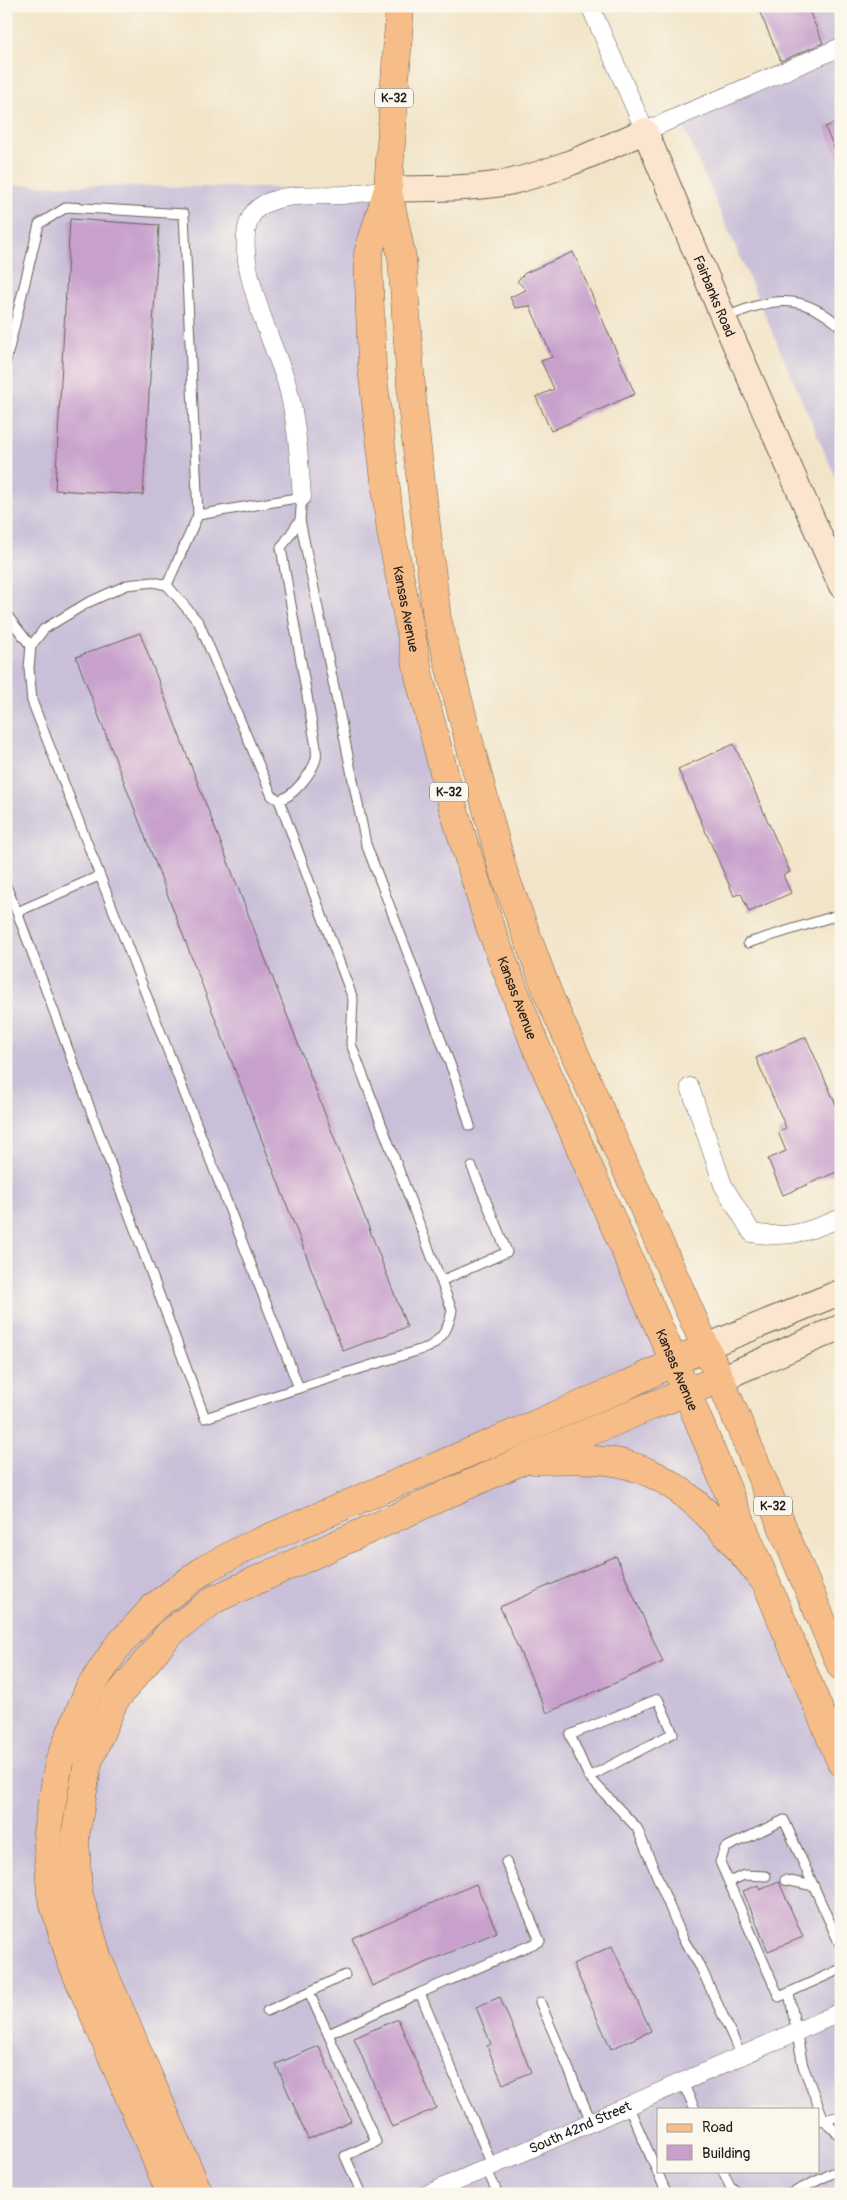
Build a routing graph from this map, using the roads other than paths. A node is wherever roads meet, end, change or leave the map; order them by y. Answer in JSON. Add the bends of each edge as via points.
{"nodes":[{"id":1,"x":400,"y":6,"type":"edge"},
{"id":2,"x":590,"y":6,"type":"edge"},
{"id":3,"x":841,"y":47,"type":"edge"},
{"id":4,"x":645,"y":130,"type":"junction"},
{"id":5,"x":388,"y":190,"type":"junction"},
{"id":6,"x":724,"y":319,"type":"junction"},
{"id":7,"x":841,"y":327,"type":"edge"},
{"id":8,"x":6,"y":361,"type":"edge"},
{"id":9,"x":302,"y":497,"type":"junction"},
{"id":10,"x":198,"y":515,"type":"junction"},
{"id":11,"x":300,"y":520,"type":"junction"},
{"id":12,"x":167,"y":585,"type":"junction"},
{"id":13,"x":841,"y":585,"type":"edge"},
{"id":14,"x":6,"y":614,"type":"edge"},
{"id":15,"x":31,"y":646,"type":"junction"},
{"id":16,"x":279,"y":800,"type":"junction"},
{"id":17,"x":99,"y":876,"type":"junction"},
{"id":18,"x":6,"y":886,"type":"edge"},
{"id":19,"x":17,"y":912,"type":"junction"},
{"id":20,"x":841,"y":914,"type":"edge"},
{"id":21,"x":748,"y":943,"type":"dead end"},
{"id":22,"x":690,"y":1087,"type":"dead end"},
{"id":23,"x":470,"y":1126,"type":"dead end"},
{"id":24,"x":472,"y":1167,"type":"dead end"},
{"id":25,"x":841,"y":1218,"type":"edge"},
{"id":26,"x":441,"y":1281,"type":"junction"},
{"id":27,"x":841,"y":1292,"type":"edge"},
{"id":28,"x":841,"y":1327,"type":"edge"},
{"id":29,"x":705,"y":1347,"type":"junction"},
{"id":30,"x":674,"y":1362,"type":"junction"},
{"id":31,"x":720,"y":1379,"type":"junction"},
{"id":32,"x":299,"y":1388,"type":"junction"},
{"id":33,"x":686,"y":1392,"type":"junction"},
{"id":34,"x":522,"y":1460,"type":"junction"},
{"id":35,"x":763,"y":1579,"type":"junction"},
{"id":36,"x":841,"y":1666,"type":"edge"},
{"id":37,"x":841,"y":1762,"type":"edge"},
{"id":38,"x":589,"y":1777,"type":"junction"},
{"id":39,"x":506,"y":1862,"type":"dead end"},
{"id":40,"x":766,"y":1876,"type":"dead end"},
{"id":41,"x":785,"y":1880,"type":"dead end"},
{"id":42,"x":729,"y":1882,"type":"junction"},
{"id":43,"x":814,"y":1886,"type":"junction"},
{"id":44,"x":841,"y":1947,"type":"edge"},
{"id":45,"x":841,"y":1969,"type":"edge"},
{"id":46,"x":345,"y":1975,"type":"dead end"},
{"id":47,"x":309,"y":1992,"type":"junction"},
{"id":48,"x":420,"y":1993,"type":"junction"},
{"id":49,"x":789,"y":1993,"type":"junction"},
{"id":50,"x":540,"y":2002,"type":"dead end"},
{"id":51,"x":267,"y":2011,"type":"dead end"},
{"id":52,"x":841,"y":2012,"type":"edge"},
{"id":53,"x":796,"y":2030,"type":"junction"},
{"id":54,"x":328,"y":2034,"type":"junction"},
{"id":55,"x":741,"y":2055,"type":"junction"},
{"id":56,"x":682,"y":2081,"type":"junction"},
{"id":57,"x":628,"y":2104,"type":"junction"},
{"id":58,"x":695,"y":2108,"type":"edge"},
{"id":59,"x":817,"y":2108,"type":"edge"},
{"id":60,"x":841,"y":2116,"type":"edge"},
{"id":61,"x":821,"y":2120,"type":"edge"},
{"id":62,"x":591,"y":2121,"type":"junction"},
{"id":63,"x":841,"y":2137,"type":"edge"},
{"id":64,"x":489,"y":2166,"type":"junction"},
{"id":65,"x":841,"y":2169,"type":"edge"},
{"id":66,"x":657,"y":2171,"type":"edge"},
{"id":67,"x":657,"y":2172,"type":"edge"},
{"id":68,"x":723,"y":2172,"type":"edge"},
{"id":69,"x":431,"y":2193,"type":"edge"},
{"id":70,"x":171,"y":2194,"type":"edge"},
{"id":71,"x":200,"y":2194,"type":"edge"},
{"id":72,"x":362,"y":2194,"type":"edge"},
{"id":73,"x":498,"y":2194,"type":"edge"},
{"id":74,"x":667,"y":2194,"type":"edge"},
{"id":75,"x":740,"y":2194,"type":"edge"},
{"id":76,"x":790,"y":2194,"type":"edge"}],
"edges":[{"from":1,"to":5,"type":"main road","name":"Kansas Avenue","number":"K-32"},
{"from":2,"to":4,"type":"street","name":"Fairbanks Road"},
{"from":3,"to":4,"type":"street"},
{"from":4,"to":5,"type":"street","via":[[542,174],[471,187]]},
{"from":4,"to":6,"type":"street","name":"Fairbanks Road"},
{"from":5,"to":9,"type":"street","via":[[271,201],[259,207],[248,226],[245,252],[251,279],[262,320],[286,381],[296,424]]},
{"from":5,"to":29,"type":"main road","name":"Kansas Avenue","number":"K-32","via":[[402,258],[413,414],[437,619],[502,871],[550,996]]},
{"from":5,"to":30,"type":"main road","name":"Kansas Avenue","number":"K-32","via":[[368,254],[372,368],[391,532],[420,680],[452,807],[489,924],[534,1042]]},
{"from":6,"to":7,"type":"lane","via":[[751,307],[786,300],[825,313]]},
{"from":6,"to":13,"type":"street","name":"Fairbanks Road"},
{"from":8,"to":10,"type":"lane","via":[[39,224],[67,207],[184,214]]},
{"from":9,"to":10,"type":"lane"},
{"from":9,"to":11,"type":"lane"},
{"from":10,"to":12,"type":"lane"},
{"from":11,"to":16,"type":"lane","via":[[281,548],[316,753],[311,770],[291,794]]},
{"from":11,"to":23,"type":"lane","via":[[366,844],[455,1077]]},
{"from":12,"to":15,"type":"lane","via":[[153,582],[127,586],[87,603],[44,629]]},
{"from":12,"to":16,"type":"lane","via":[[199,623],[272,796]]},
{"from":14,"to":15,"type":"lane"},
{"from":15,"to":17,"type":"lane","via":[[32,701]]},
{"from":16,"to":26,"type":"lane","via":[[353,999],[352,1044]]},
{"from":17,"to":19,"type":"lane"},
{"from":17,"to":32,"type":"lane"},
{"from":18,"to":19,"type":"lane"},
{"from":19,"to":32,"type":"lane","via":[[205,1418]]},
{"from":20,"to":21,"type":"lane"},
{"from":22,"to":25,"type":"street","via":[[724,1185],[752,1233],[768,1236],[803,1234]]},
{"from":24,"to":26,"type":"lane","via":[[507,1252]]},
{"from":26,"to":32,"type":"lane","via":[[452,1310],[450,1324],[442,1338],[429,1347]]},
{"from":27,"to":29,"type":"street"},
{"from":28,"to":31,"type":"street"},
{"from":29,"to":30,"type":"main road"},
{"from":29,"to":31,"type":"main road","name":"Kansas Avenue","number":"K-32"},
{"from":30,"to":33,"type":"main road","name":"Kansas Avenue","number":"K-32"},
{"from":30,"to":70,"type":"main road","via":[[246,1548],[205,1569],[154,1607],[117,1647],[88,1691],[59,1762],[47,1832],[51,1894],[71,1961]]},
{"from":31,"to":33,"type":"main road"},
{"from":31,"to":36,"type":"main road","name":"Kansas Avenue","number":"K-32"},
{"from":33,"to":34,"type":"main road"},
{"from":33,"to":35,"type":"main road","name":"Kansas Avenue","number":"K-32"},
{"from":34,"to":35,"type":"main road","via":[[607,1461],[654,1472],[701,1507]]},
{"from":34,"to":71,"type":"main road","via":[[215,1599],[169,1634],[110,1709],[88,1762],[76,1837],[78,1892],[98,1960]]},
{"from":35,"to":37,"type":"main road","name":"Kansas Avenue","number":"K-32"},
{"from":38,"to":38,"type":"lane","via":[[570,1736],[658,1699],[673,1734]]},
{"from":38,"to":55,"type":"lane","via":[[637,1828],[683,1939],[701,1968]]},
{"from":39,"to":48,"type":"lane","via":[[540,1941]]},
{"from":40,"to":42,"type":"lane","via":[[744,1875]]},
{"from":41,"to":43,"type":"lane"},
{"from":42,"to":43,"type":"lane","via":[[720,1862],[725,1848],[784,1820]]},
{"from":42,"to":49,"type":"lane","via":[[779,1997]]},
{"from":43,"to":44,"type":"lane"},
{"from":45,"to":49,"type":"lane"},
{"from":46,"to":47,"type":"lane"},
{"from":47,"to":51,"type":"lane"},
{"from":47,"to":54,"type":"lane"},
{"from":48,"to":54,"type":"lane"},
{"from":48,"to":64,"type":"lane"},
{"from":49,"to":53,"type":"lane"},
{"from":50,"to":62,"type":"lane"},
{"from":52,"to":53,"type":"street","name":"South 42nd Street"},
{"from":53,"to":55,"type":"street","name":"South 42nd Street"},
{"from":53,"to":59,"type":"lane","via":[[803,2066]]},
{"from":54,"to":72,"type":"lane","via":[[376,2142],[345,2156]]},
{"from":55,"to":56,"type":"street","name":"South 42nd Street"},
{"from":56,"to":57,"type":"street","name":"South 42nd Street"},
{"from":56,"to":58,"type":"lane"},
{"from":57,"to":62,"type":"street","name":"South 42nd Street"},
{"from":57,"to":66,"type":"lane"},
{"from":60,"to":61,"type":"lane"},
{"from":61,"to":63,"type":"lane"},
{"from":62,"to":64,"type":"street","name":"South 42nd Street"},
{"from":64,"to":69,"type":"street","name":"South 42nd Street"},
{"from":64,"to":73,"type":"lane"},
{"from":65,"to":76,"type":"lane"},
{"from":67,"to":74,"type":"lane"},
{"from":68,"to":75,"type":"lane","via":[[730,2186]]}]}
